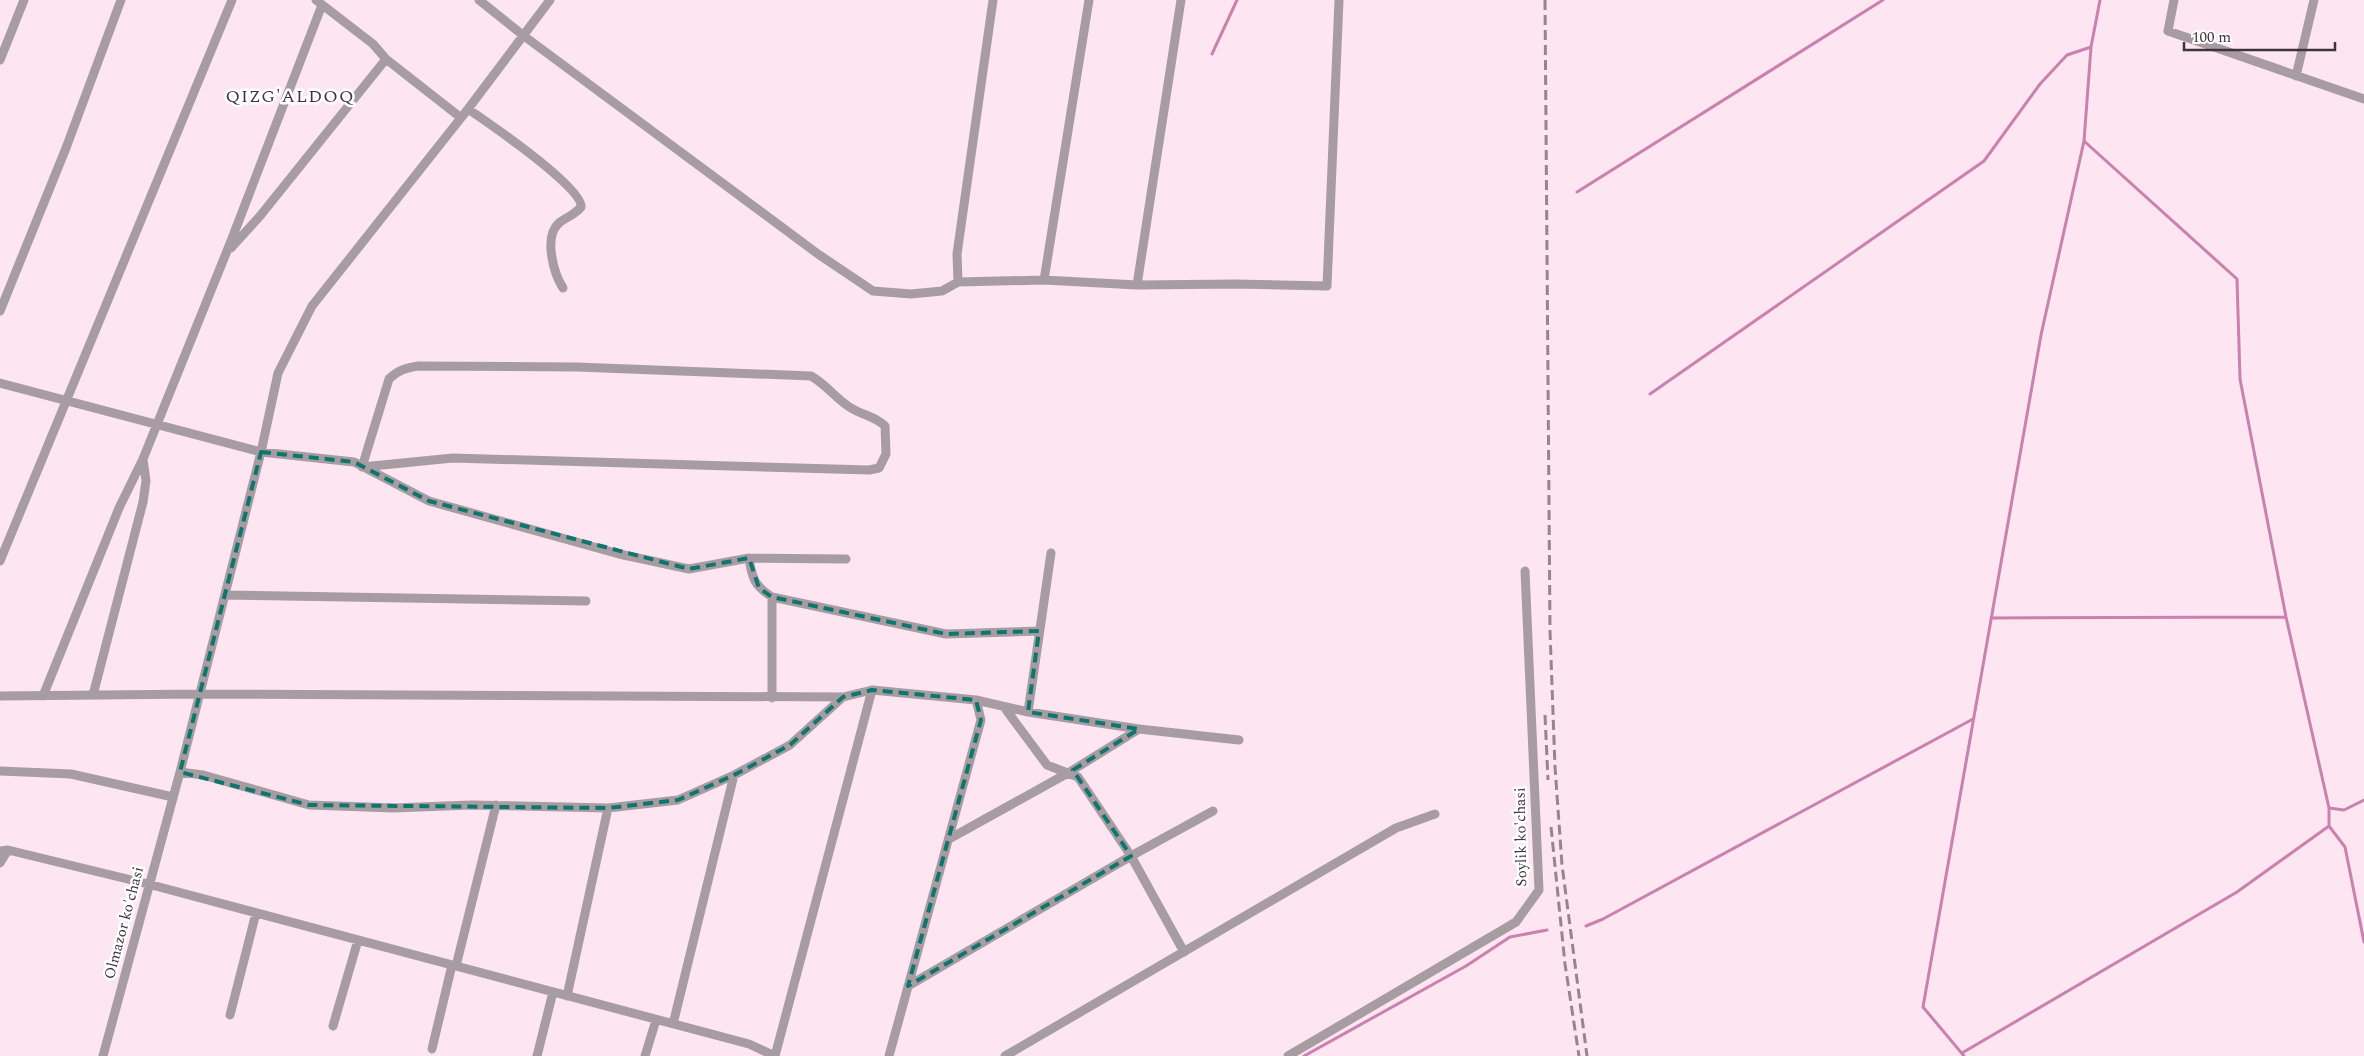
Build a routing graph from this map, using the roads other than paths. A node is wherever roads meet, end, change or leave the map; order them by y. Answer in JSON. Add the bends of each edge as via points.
{"nodes":[{"id":1,"x":24,"y":0,"type":"edge"},
{"id":2,"x":121,"y":0,"type":"edge"},
{"id":3,"x":232,"y":0,"type":"edge"},
{"id":4,"x":479,"y":0,"type":"edge"},
{"id":5,"x":550,"y":0,"type":"edge"},
{"id":6,"x":992,"y":0,"type":"edge"},
{"id":7,"x":1089,"y":0,"type":"edge"},
{"id":8,"x":1181,"y":0,"type":"edge"},
{"id":9,"x":1339,"y":0,"type":"edge"},
{"id":10,"x":2174,"y":0,"type":"edge"},
{"id":11,"x":2314,"y":0,"type":"edge"},
{"id":12,"x":319,"y":2,"type":"edge"},
{"id":13,"x":524,"y":36,"type":"junction"},
{"id":14,"x":386,"y":59,"type":"junction"},
{"id":15,"x":0,"y":60,"type":"edge"},
{"id":16,"x":2296,"y":76,"type":"junction"},
{"id":17,"x":2364,"y":99,"type":"edge"},
{"id":18,"x":468,"y":109,"type":"junction"},
{"id":19,"x":460,"y":117,"type":"junction"},
{"id":20,"x":226,"y":254,"type":"junction"},
{"id":21,"x":1044,"y":280,"type":"junction"},
{"id":22,"x":958,"y":282,"type":"junction"},
{"id":23,"x":1138,"y":286,"type":"junction"},
{"id":24,"x":563,"y":288,"type":"dead end"},
{"id":25,"x":0,"y":312,"type":"edge"},
{"id":26,"x":0,"y":383,"type":"edge"},
{"id":27,"x":65,"y":402,"type":"junction"},
{"id":28,"x":156,"y":425,"type":"junction"},
{"id":29,"x":261,"y":452,"type":"junction"},
{"id":30,"x":143,"y":459,"type":"junction"},
{"id":31,"x":362,"y":466,"type":"junction"},
{"id":32,"x":1051,"y":553,"type":"dead end"},
{"id":33,"x":749,"y":558,"type":"junction"},
{"id":34,"x":846,"y":559,"type":"dead end"},
{"id":35,"x":0,"y":560,"type":"edge"},
{"id":36,"x":1525,"y":571,"type":"dead end"},
{"id":37,"x":226,"y":596,"type":"junction"},
{"id":38,"x":772,"y":597,"type":"junction"},
{"id":39,"x":586,"y":601,"type":"dead end"},
{"id":40,"x":1039,"y":631,"type":"junction"},
{"id":41,"x":872,"y":690,"type":"junction"},
{"id":42,"x":201,"y":694,"type":"junction"},
{"id":43,"x":93,"y":695,"type":"junction"},
{"id":44,"x":0,"y":696,"type":"edge"},
{"id":45,"x":43,"y":696,"type":"junction"},
{"id":46,"x":843,"y":697,"type":"junction"},
{"id":47,"x":772,"y":698,"type":"junction"},
{"id":48,"x":976,"y":700,"type":"junction"},
{"id":49,"x":1004,"y":707,"type":"junction"},
{"id":50,"x":1028,"y":712,"type":"junction"},
{"id":51,"x":1139,"y":729,"type":"junction"},
{"id":52,"x":1239,"y":740,"type":"dead end"},
{"id":53,"x":0,"y":770,"type":"edge"},
{"id":54,"x":180,"y":772,"type":"junction"},
{"id":55,"x":1068,"y":773,"type":"junction"},
{"id":56,"x":734,"y":775,"type":"junction"},
{"id":57,"x":173,"y":797,"type":"junction"},
{"id":58,"x":496,"y":805,"type":"junction"},
{"id":59,"x":608,"y":808,"type":"junction"},
{"id":60,"x":1213,"y":811,"type":"dead end"},
{"id":61,"x":1435,"y":814,"type":"dead end"},
{"id":62,"x":949,"y":839,"type":"junction"},
{"id":63,"x":4,"y":851,"type":"edge"},
{"id":64,"x":1132,"y":856,"type":"junction"},
{"id":65,"x":0,"y":863,"type":"edge"},
{"id":66,"x":148,"y":884,"type":"junction"},
{"id":67,"x":256,"y":913,"type":"junction"},
{"id":68,"x":358,"y":940,"type":"junction"},
{"id":69,"x":1184,"y":952,"type":"junction"},
{"id":70,"x":454,"y":966,"type":"junction"},
{"id":71,"x":908,"y":986,"type":"junction"},
{"id":72,"x":553,"y":992,"type":"junction"},
{"id":73,"x":567,"y":996,"type":"junction"},
{"id":74,"x":230,"y":1015,"type":"dead end"},
{"id":75,"x":656,"y":1020,"type":"junction"},
{"id":76,"x":673,"y":1024,"type":"junction"},
{"id":77,"x":333,"y":1026,"type":"dead end"},
{"id":78,"x":432,"y":1049,"type":"dead end"},
{"id":79,"x":106,"y":1055,"type":"edge"},
{"id":80,"x":536,"y":1056,"type":"edge"},
{"id":81,"x":645,"y":1056,"type":"edge"},
{"id":82,"x":775,"y":1056,"type":"edge"},
{"id":83,"x":889,"y":1056,"type":"edge"},
{"id":84,"x":1005,"y":1056,"type":"edge"},
{"id":85,"x":1288,"y":1056,"type":"edge"}],
"edges":[{"from":1,"to":15,"type":"street"},
{"from":2,"to":25,"type":"street"},
{"from":3,"to":27,"type":"street"},
{"from":4,"to":13,"type":"street"},
{"from":5,"to":13,"type":"street","name":"Olmazor ko'chasi"},
{"from":6,"to":22,"type":"street","via":[[957,254]]},
{"from":7,"to":21,"type":"street"},
{"from":8,"to":23,"type":"street"},
{"from":9,"to":23,"type":"street","via":[[1327,286]]},
{"from":10,"to":16,"type":"street","via":[[2168,31]]},
{"from":11,"to":16,"type":"street"},
{"from":12,"to":14,"type":"street"},
{"from":12,"to":20,"type":"street"},
{"from":13,"to":18,"type":"street","name":"Olmazor ko'chasi"},
{"from":13,"to":22,"type":"street","via":[[818,254],[873,291],[911,294],[942,291]]},
{"from":14,"to":19,"type":"street"},
{"from":14,"to":20,"type":"street"},
{"from":16,"to":17,"type":"street"},
{"from":18,"to":19,"type":"street","name":"Olmazor ko'chasi"},
{"from":18,"to":24,"type":"street","via":[[548,168],[580,197],[581,207],[559,223],[553,233],[552,261]]},
{"from":19,"to":29,"type":"street","name":"Olmazor ko'chasi","via":[[312,306],[278,373]]},
{"from":20,"to":28,"type":"street"},
{"from":21,"to":22,"type":"street"},
{"from":21,"to":23,"type":"street"},
{"from":26,"to":27,"type":"street"},
{"from":27,"to":28,"type":"street"},
{"from":27,"to":35,"type":"street"},
{"from":28,"to":29,"type":"street"},
{"from":28,"to":30,"type":"street"},
{"from":29,"to":31,"type":"street","via":[[354,462]]},
{"from":29,"to":37,"type":"street","name":"Olmazor ko'chasi"},
{"from":30,"to":43,"type":"street","via":[[146,481],[143,502]]},
{"from":30,"to":45,"type":"street","via":[[119,508]]},
{"from":31,"to":31,"type":"street","via":[[389,379],[396,372],[418,366],[578,367],[812,376],[850,408],[879,420],[885,426],[886,440],[886,454],[879,468],[869,470],[453,458]]},
{"from":31,"to":33,"type":"street","via":[[429,500],[619,554],[689,569]]},
{"from":32,"to":40,"type":"street"},
{"from":33,"to":34,"type":"street"},
{"from":33,"to":38,"type":"street","via":[[751,573],[759,588]]},
{"from":36,"to":85,"type":"street","name":"Soylik ko'chasi","via":[[1539,890],[1516,922]]},
{"from":37,"to":39,"type":"street"},
{"from":37,"to":42,"type":"street","name":"Olmazor ko'chasi"},
{"from":38,"to":40,"type":"street","via":[[946,634]]},
{"from":38,"to":47,"type":"street"},
{"from":40,"to":50,"type":"street"},
{"from":41,"to":46,"type":"street"},
{"from":41,"to":48,"type":"street"},
{"from":41,"to":82,"type":"street"},
{"from":42,"to":43,"type":"street"},
{"from":42,"to":47,"type":"street"},
{"from":42,"to":54,"type":"street","name":"Olmazor ko'chasi"},
{"from":43,"to":45,"type":"street"},
{"from":44,"to":45,"type":"street"},
{"from":46,"to":47,"type":"street"},
{"from":46,"to":56,"type":"street","via":[[790,745]]},
{"from":48,"to":49,"type":"street"},
{"from":48,"to":62,"type":"street","via":[[981,720]]},
{"from":49,"to":50,"type":"street"},
{"from":49,"to":55,"type":"street","via":[[1047,765]]},
{"from":50,"to":51,"type":"street"},
{"from":51,"to":52,"type":"street"},
{"from":51,"to":55,"type":"street"},
{"from":53,"to":57,"type":"street","via":[[71,774]]},
{"from":54,"to":57,"type":"street","name":"Olmazor ko'chasi"},
{"from":54,"to":58,"type":"street","via":[[203,775],[309,805],[394,808]]},
{"from":55,"to":62,"type":"street"},
{"from":55,"to":64,"type":"street","via":[[1078,777]]},
{"from":56,"to":59,"type":"street","via":[[678,800]]},
{"from":56,"to":76,"type":"street"},
{"from":57,"to":66,"type":"street","name":"Olmazor ko'chasi"},
{"from":58,"to":59,"type":"street"},
{"from":58,"to":70,"type":"street"},
{"from":59,"to":73,"type":"street"},
{"from":60,"to":64,"type":"street"},
{"from":61,"to":69,"type":"street","via":[[1396,828]]},
{"from":62,"to":71,"type":"street"},
{"from":63,"to":65,"type":"street"},
{"from":63,"to":66,"type":"street"},
{"from":64,"to":69,"type":"street"},
{"from":64,"to":71,"type":"street"},
{"from":66,"to":67,"type":"street"},
{"from":66,"to":79,"type":"street","name":"Olmazor ko'chasi"},
{"from":67,"to":68,"type":"street"},
{"from":67,"to":74,"type":"street"},
{"from":68,"to":70,"type":"street"},
{"from":68,"to":77,"type":"street"},
{"from":69,"to":84,"type":"street"},
{"from":70,"to":72,"type":"street"},
{"from":70,"to":78,"type":"street"},
{"from":71,"to":83,"type":"street"},
{"from":72,"to":73,"type":"street"},
{"from":72,"to":80,"type":"street"},
{"from":73,"to":75,"type":"street"},
{"from":75,"to":76,"type":"street"},
{"from":75,"to":81,"type":"street"},
{"from":76,"to":82,"type":"street","via":[[749,1044]]}]}
